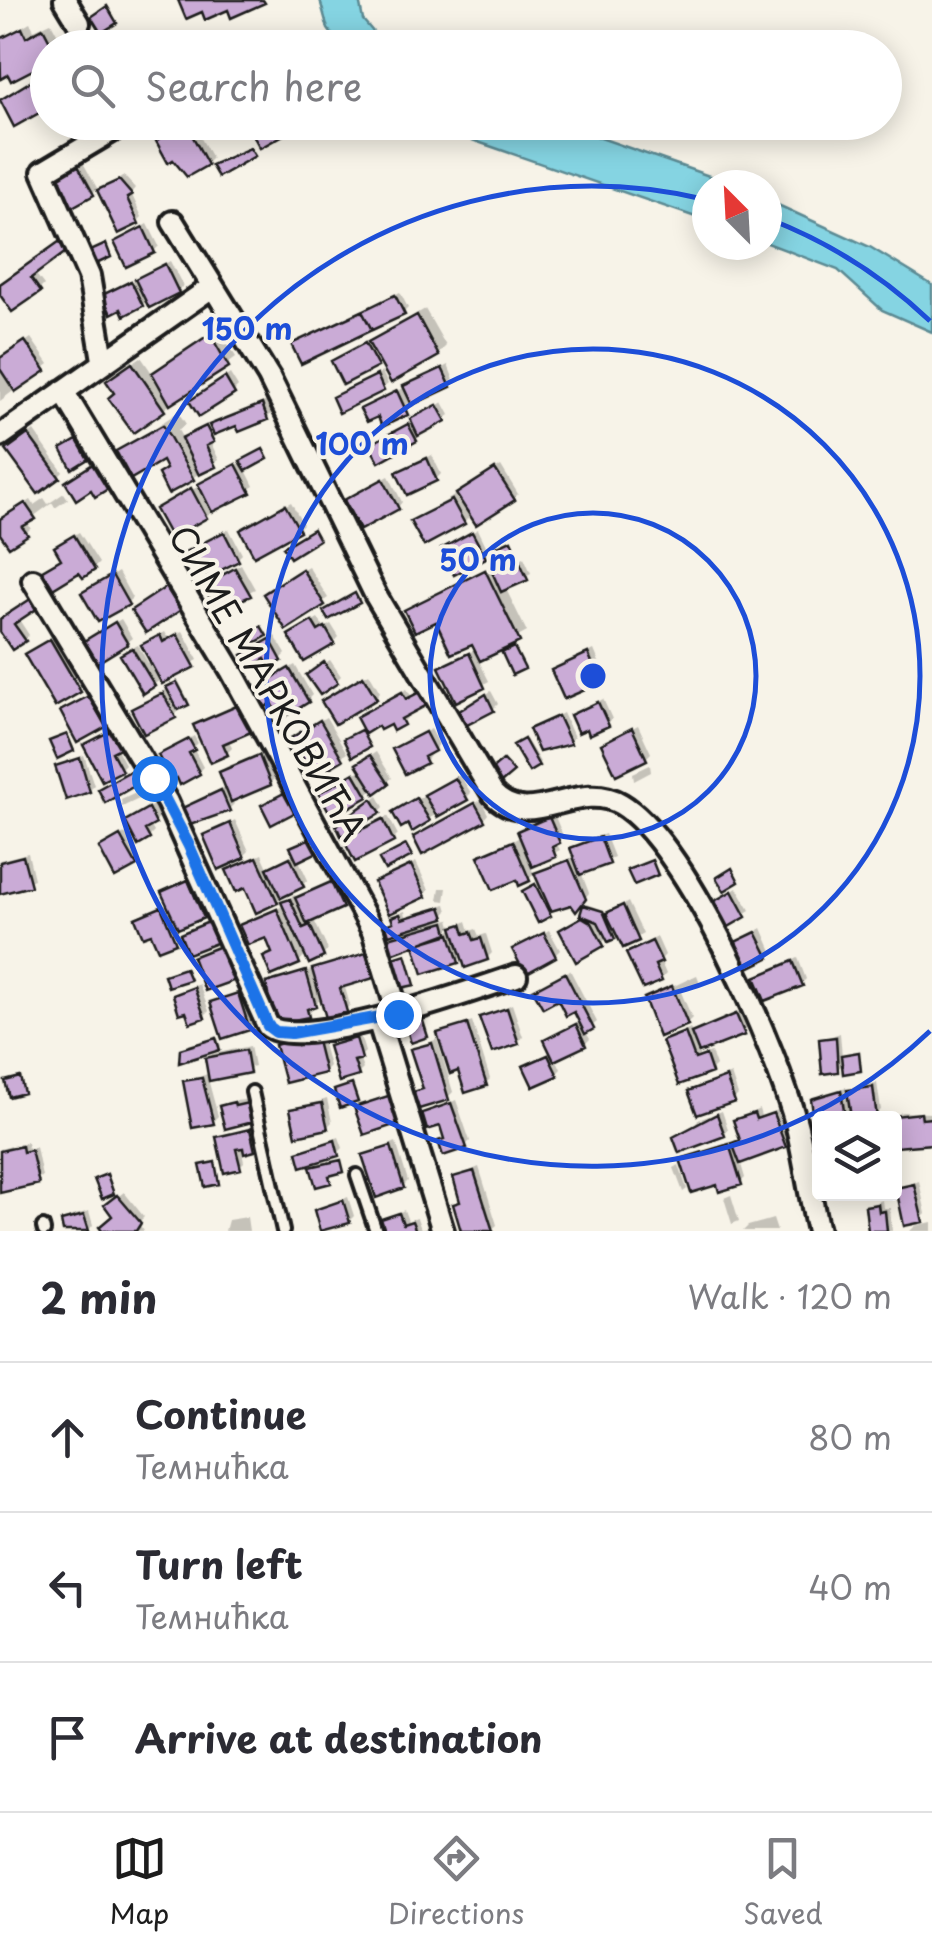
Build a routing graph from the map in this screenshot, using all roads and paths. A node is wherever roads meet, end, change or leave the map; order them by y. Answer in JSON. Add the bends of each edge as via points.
{"nodes":[{"id":1,"x":65,"y":0,"type":"edge"},
{"id":2,"x":79,"y":23,"type":"dead end"},
{"id":3,"x":97,"y":140,"type":"edge"},
{"id":4,"x":173,"y":222,"type":"dead end"},
{"id":5,"x":212,"y":287,"type":"junction"},
{"id":6,"x":103,"y":360,"type":"junction"},
{"id":7,"x":64,"y":391,"type":"junction"},
{"id":8,"x":0,"y":436,"type":"edge"},
{"id":9,"x":33,"y":580,"type":"dead end"},
{"id":10,"x":516,"y":976,"type":"dead end"},
{"id":11,"x":388,"y":1017,"type":"junction"},
{"id":12,"x":252,"y":1092,"type":"dead end"},
{"id":13,"x":357,"y":1174,"type":"dead end"},
{"id":14,"x":283,"y":1231,"type":"edge"},
{"id":15,"x":376,"y":1231,"type":"edge"},
{"id":16,"x":444,"y":1231,"type":"edge"},
{"id":17,"x":818,"y":1231,"type":"edge"}],
"edges":[{"from":1,"to":2,"type":"street"},
{"from":3,"to":6,"type":"street","via":[[43,172],[89,276]]},
{"from":4,"to":5,"type":"street"},
{"from":5,"to":6,"type":"street"},
{"from":5,"to":17,"type":"street","via":[[269,376],[376,596],[493,794],[522,811],[607,798],[650,827],[672,857],[733,968],[779,1078]]},
{"from":6,"to":7,"type":"street"},
{"from":7,"to":8,"type":"street"},
{"from":7,"to":11,"type":"street","name":"СИМЕ МАРКОВИЋА","via":[[373,932]]},
{"from":9,"to":11,"type":"street","via":[[166,802],[268,1026],[291,1033]]},
{"from":10,"to":11,"type":"street"},
{"from":11,"to":16,"type":"street","name":"СИМЕ МАРКОВИЋА"},
{"from":12,"to":14,"type":"lane"},
{"from":13,"to":15,"type":"lane"}]}
